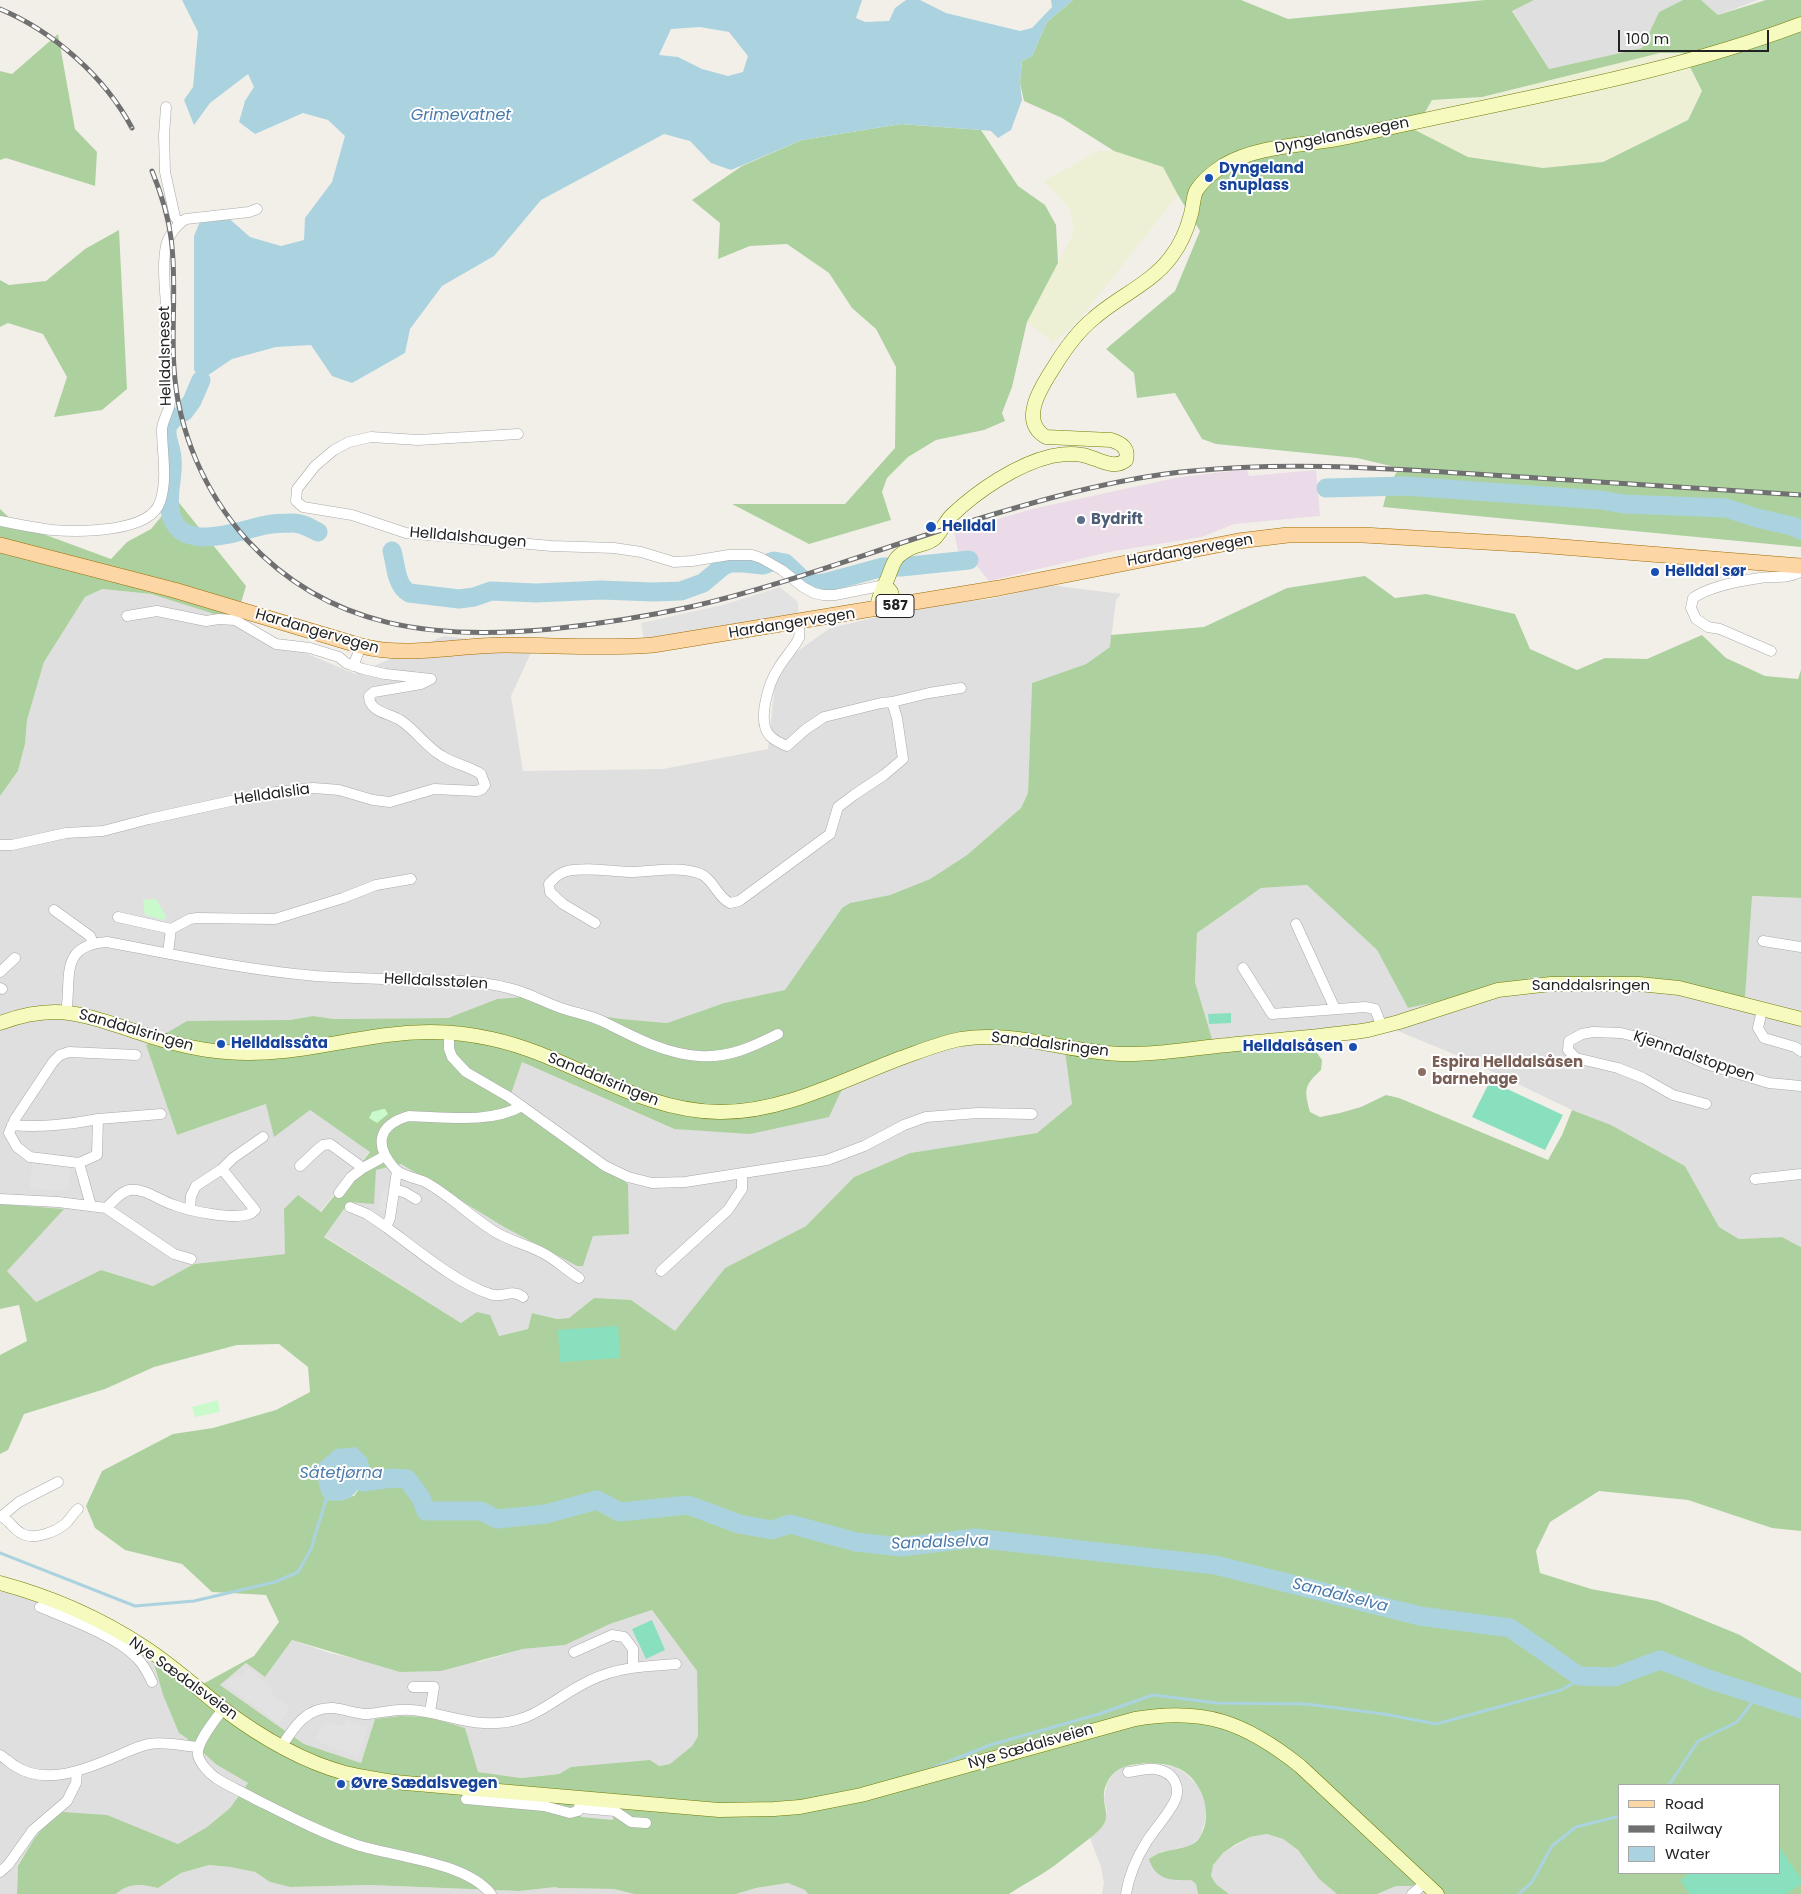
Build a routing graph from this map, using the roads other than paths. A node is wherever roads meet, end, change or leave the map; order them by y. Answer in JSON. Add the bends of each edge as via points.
{"nodes":[{"id":1,"x":1801,"y":24,"type":"edge"},
{"id":2,"x":166,"y":107,"type":"dead end"},
{"id":3,"x":257,"y":209,"type":"dead end"},
{"id":4,"x":179,"y":222,"type":"junction"},
{"id":5,"x":518,"y":434,"type":"dead end"},
{"id":6,"x":0,"y":520,"type":"edge"},
{"id":7,"x":0,"y":545,"type":"edge"},
{"id":8,"x":1801,"y":566,"type":"edge"},
{"id":9,"x":1801,"y":571,"type":"edge"},
{"id":10,"x":886,"y":580,"type":"junction"},
{"id":11,"x":895,"y":606,"type":"junction"},
{"id":12,"x":877,"y":609,"type":"junction"},
{"id":13,"x":127,"y":616,"type":"dead end"},
{"id":14,"x":800,"y":622,"type":"junction"},
{"id":15,"x":361,"y":646,"type":"junction"},
{"id":16,"x":1772,"y":651,"type":"dead end"},
{"id":17,"x":353,"y":666,"type":"junction"},
{"id":18,"x":961,"y":688,"type":"dead end"},
{"id":19,"x":892,"y":702,"type":"junction"},
{"id":20,"x":0,"y":845,"type":"edge"},
{"id":21,"x":411,"y":878,"type":"dead end"},
{"id":22,"x":54,"y":910,"type":"dead end"},
{"id":23,"x":118,"y":917,"type":"dead end"},
{"id":24,"x":595,"y":924,"type":"dead end"},
{"id":25,"x":1296,"y":924,"type":"dead end"},
{"id":26,"x":171,"y":929,"type":"junction"},
{"id":27,"x":1762,"y":941,"type":"dead end"},
{"id":28,"x":93,"y":943,"type":"junction"},
{"id":29,"x":1801,"y":947,"type":"edge"},
{"id":30,"x":168,"y":953,"type":"junction"},
{"id":31,"x":15,"y":958,"type":"dead end"},
{"id":32,"x":1243,"y":968,"type":"dead end"},
{"id":33,"x":0,"y":972,"type":"edge"},
{"id":34,"x":1335,"y":1010,"type":"junction"},
{"id":35,"x":1762,"y":1010,"type":"junction"},
{"id":36,"x":66,"y":1013,"type":"junction"},
{"id":37,"x":1801,"y":1019,"type":"edge"},
{"id":38,"x":0,"y":1023,"type":"edge"},
{"id":39,"x":1382,"y":1027,"type":"junction"},
{"id":40,"x":449,"y":1033,"type":"junction"},
{"id":41,"x":778,"y":1034,"type":"dead end"},
{"id":42,"x":1801,"y":1051,"type":"edge"},
{"id":43,"x":136,"y":1055,"type":"dead end"},
{"id":44,"x":1801,"y":1087,"type":"edge"},
{"id":45,"x":1706,"y":1104,"type":"dead end"},
{"id":46,"x":522,"y":1106,"type":"junction"},
{"id":47,"x":162,"y":1114,"type":"dead end"},
{"id":48,"x":1032,"y":1114,"type":"dead end"},
{"id":49,"x":98,"y":1118,"type":"junction"},
{"id":50,"x":7,"y":1130,"type":"edge"},
{"id":51,"x":263,"y":1137,"type":"dead end"},
{"id":52,"x":385,"y":1156,"type":"junction"},
{"id":53,"x":79,"y":1163,"type":"junction"},
{"id":54,"x":300,"y":1166,"type":"dead end"},
{"id":55,"x":363,"y":1168,"type":"junction"},
{"id":56,"x":222,"y":1170,"type":"junction"},
{"id":57,"x":397,"y":1171,"type":"junction"},
{"id":58,"x":742,"y":1173,"type":"junction"},
{"id":59,"x":1801,"y":1174,"type":"edge"},
{"id":60,"x":1755,"y":1179,"type":"dead end"},
{"id":61,"x":395,"y":1189,"type":"junction"},
{"id":62,"x":339,"y":1193,"type":"dead end"},
{"id":63,"x":0,"y":1199,"type":"edge"},
{"id":64,"x":416,"y":1199,"type":"dead end"},
{"id":65,"x":91,"y":1206,"type":"junction"},
{"id":66,"x":350,"y":1207,"type":"dead end"},
{"id":67,"x":106,"y":1208,"type":"junction"},
{"id":68,"x":190,"y":1210,"type":"junction"},
{"id":69,"x":386,"y":1227,"type":"junction"},
{"id":70,"x":191,"y":1259,"type":"dead end"},
{"id":71,"x":661,"y":1271,"type":"dead end"},
{"id":72,"x":578,"y":1278,"type":"dead end"},
{"id":73,"x":523,"y":1297,"type":"dead end"},
{"id":74,"x":58,"y":1482,"type":"dead end"},
{"id":75,"x":78,"y":1509,"type":"dead end"},
{"id":76,"x":1,"y":1516,"type":"edge"},
{"id":77,"x":0,"y":1583,"type":"edge"},
{"id":78,"x":40,"y":1607,"type":"dead end"},
{"id":79,"x":574,"y":1652,"type":"dead end"},
{"id":80,"x":676,"y":1664,"type":"dead end"},
{"id":81,"x":632,"y":1667,"type":"junction"},
{"id":82,"x":152,"y":1682,"type":"dead end"},
{"id":83,"x":413,"y":1687,"type":"dead end"},
{"id":84,"x":223,"y":1709,"type":"junction"},
{"id":85,"x":430,"y":1712,"type":"junction"},
{"id":86,"x":198,"y":1747,"type":"junction"},
{"id":87,"x":281,"y":1747,"type":"junction"},
{"id":88,"x":0,"y":1755,"type":"edge"},
{"id":89,"x":77,"y":1772,"type":"junction"},
{"id":90,"x":1128,"y":1772,"type":"dead end"},
{"id":91,"x":466,"y":1800,"type":"dead end"},
{"id":92,"x":581,"y":1803,"type":"junction"},
{"id":93,"x":646,"y":1823,"type":"dead end"},
{"id":94,"x":0,"y":1872,"type":"edge"},
{"id":95,"x":1426,"y":1883,"type":"junction"},
{"id":96,"x":491,"y":1894,"type":"edge"},
{"id":97,"x":1126,"y":1894,"type":"edge"},
{"id":98,"x":1412,"y":1894,"type":"edge"},
{"id":99,"x":1437,"y":1894,"type":"edge"}],
"edges":[{"from":1,"to":10,"type":"main road","name":"Dyngelandsvegen","via":[[1706,56],[1577,89],[1283,147],[1247,155],[1221,167],[1205,179],[1195,193],[1185,234],[1170,259],[1151,277],[1093,318],[1072,340],[1041,389],[1032,414],[1041,434],[1118,442],[1124,447],[1126,460],[1114,464],[1084,455],[1067,454],[1028,464],[961,508],[950,517],[936,538],[911,548],[894,562]]},
{"from":2,"to":4,"type":"street","via":[[165,172],[175,217]]},
{"from":3,"to":4,"type":"street"},
{"from":4,"to":6,"type":"street","name":"Helldalsneset","via":[[168,240],[165,253],[170,403],[162,428],[163,484],[158,507],[126,526],[100,530],[52,530]]},
{"from":5,"to":10,"type":"street","name":"Helldalshaugen","via":[[418,440],[371,437],[349,442],[315,466],[297,489],[296,502],[303,507],[345,514],[406,533],[614,548],[674,562],[752,555],[789,574],[803,587],[823,595],[835,595]]},
{"from":7,"to":15,"type":"main road","name":"Hardangervegen","number":"587","via":[[174,590]]},
{"from":8,"to":11,"type":"main road","name":"Hardangervegen","number":"587","via":[[1537,545],[1363,535],[1288,535],[1238,541]]},
{"from":9,"to":16,"type":"street","via":[[1795,575],[1753,579],[1704,591],[1694,598],[1691,608],[1696,619],[1708,627]]},
{"from":10,"to":11,"type":"main road"},
{"from":10,"to":12,"type":"main road","name":"Dyngelandsvegen"},
{"from":11,"to":12,"type":"main road","name":"Hardangervegen","number":"587"},
{"from":12,"to":14,"type":"main road","name":"Hardangervegen","number":"587"},
{"from":13,"to":17,"type":"street","name":"Helldalslia","via":[[157,611],[206,621],[235,620],[276,644],[317,650],[339,657]]},
{"from":14,"to":15,"type":"main road","name":"Hardangervegen","number":"587","via":[[654,645],[614,648],[505,645],[402,652]]},
{"from":14,"to":19,"type":"street","via":[[799,636],[778,667],[765,701],[768,735],[787,746],[824,717]]},
{"from":15,"to":17,"type":"street"},
{"from":17,"to":20,"type":"street","name":"Helldalslia","via":[[385,674],[431,679],[421,684],[379,690],[369,696],[369,702],[373,708],[410,726],[443,757],[482,774],[485,785],[482,789],[434,789],[390,802],[333,789],[286,790],[102,831],[66,833],[12,846]]},
{"from":18,"to":19,"type":"street"},
{"from":19,"to":24,"type":"street","via":[[898,718],[903,759],[838,807],[830,834],[739,901],[730,903],[723,900],[704,876],[691,871],[580,870],[556,876],[549,884],[550,892]]},
{"from":21,"to":26,"type":"street","via":[[376,885],[275,919],[197,918]]},
{"from":22,"to":28,"type":"street","via":[[90,936]]},
{"from":23,"to":26,"type":"street"},
{"from":25,"to":34,"type":"street"},
{"from":26,"to":30,"type":"street"},
{"from":27,"to":29,"type":"street"},
{"from":28,"to":30,"type":"street","name":"Helldalsstølen","via":[[107,942]]},
{"from":28,"to":36,"type":"street","via":[[74,957],[68,972]]},
{"from":30,"to":41,"type":"street","name":"Helldalsstølen","via":[[314,976],[454,980],[506,987],[682,1054],[719,1056],[749,1049]]},
{"from":31,"to":33,"type":"street"},
{"from":32,"to":34,"type":"street","via":[[1272,1014]]},
{"from":34,"to":39,"type":"street","via":[[1374,1009]]},
{"from":35,"to":37,"type":"main road","name":"Sanddalsringen"},
{"from":35,"to":39,"type":"main road","name":"Sanddalsringen","via":[[1669,987],[1551,984],[1498,990]]},
{"from":35,"to":42,"type":"street","via":[[1758,1028],[1764,1038]]},
{"from":36,"to":38,"type":"main road","name":"Sanddalsringen","via":[[37,1014]]},
{"from":36,"to":40,"type":"main road","name":"Sanddalsringen","via":[[174,1044],[228,1053],[289,1052],[385,1035]]},
{"from":39,"to":40,"type":"main road","name":"Sanddalsringen","via":[[1135,1054],[1106,1053],[1005,1037],[962,1039],[786,1101],[755,1109],[720,1112],[651,1101],[525,1048],[490,1038]]},
{"from":40,"to":46,"type":"street","via":[[449,1049],[458,1065]]},
{"from":43,"to":50,"type":"street","via":[[69,1052],[60,1055]]},
{"from":44,"to":45,"type":"street","name":"Kjenndalstoppen","via":[[1769,1083],[1706,1064],[1654,1041],[1621,1032],[1582,1034],[1569,1040],[1568,1050],[1576,1058],[1618,1068],[1673,1095]]},
{"from":46,"to":52,"type":"street","via":[[488,1117],[409,1116],[397,1120],[382,1134]]},
{"from":46,"to":58,"type":"street","via":[[605,1166],[628,1177],[652,1183],[671,1183]]},
{"from":47,"to":49,"type":"street"},
{"from":48,"to":58,"type":"street","via":[[978,1113],[926,1117],[827,1160]]},
{"from":49,"to":50,"type":"street"},
{"from":49,"to":53,"type":"street","via":[[97,1156]]},
{"from":50,"to":53,"type":"street","via":[[17,1146],[30,1157]]},
{"from":51,"to":56,"type":"street","via":[[232,1158]]},
{"from":52,"to":55,"type":"street"},
{"from":52,"to":57,"type":"street"},
{"from":53,"to":65,"type":"street"},
{"from":54,"to":55,"type":"street","via":[[318,1149],[330,1144]]},
{"from":55,"to":62,"type":"street"},
{"from":56,"to":68,"type":"street","via":[[196,1186]]},
{"from":56,"to":68,"type":"street","via":[[256,1210],[249,1214],[224,1215]]},
{"from":57,"to":61,"type":"street"},
{"from":57,"to":72,"type":"street","via":[[426,1182],[493,1230],[542,1253]]},
{"from":58,"to":71,"type":"street","via":[[742,1190],[728,1210]]},
{"from":59,"to":60,"type":"street"},
{"from":61,"to":64,"type":"street"},
{"from":61,"to":69,"type":"street"},
{"from":63,"to":65,"type":"street"},
{"from":65,"to":67,"type":"street"},
{"from":66,"to":69,"type":"street"},
{"from":67,"to":68,"type":"street","via":[[129,1190]]},
{"from":67,"to":70,"type":"street","via":[[174,1254]]},
{"from":69,"to":73,"type":"street","via":[[440,1267],[489,1294],[498,1296],[513,1292]]},
{"from":74,"to":76,"type":"street","via":[[19,1502]]},
{"from":75,"to":76,"type":"street","via":[[60,1528],[34,1536],[20,1533]]},
{"from":77,"to":84,"type":"main road","name":"Nye Sædalsveien","via":[[65,1604],[119,1632],[145,1648]]},
{"from":78,"to":82,"type":"street","via":[[124,1648],[138,1658]]},
{"from":79,"to":81,"type":"street","via":[[612,1635],[624,1636],[632,1649]]},
{"from":80,"to":81,"type":"street"},
{"from":81,"to":85,"type":"street","via":[[591,1680],[539,1711],[515,1721],[484,1723]]},
{"from":83,"to":85,"type":"street","via":[[434,1687]]},
{"from":84,"to":86,"type":"street"},
{"from":84,"to":87,"type":"main road","name":"Nye Sædalsveien"},
{"from":85,"to":87,"type":"street","via":[[394,1710],[365,1714],[325,1708],[296,1724]]},
{"from":86,"to":89,"type":"street","via":[[174,1743],[148,1744]]},
{"from":86,"to":96,"type":"street","via":[[202,1763],[216,1778],[278,1811],[357,1845],[466,1875]]},
{"from":87,"to":92,"type":"main road","name":"Nye Sædalsveien","via":[[329,1768],[376,1779]]},
{"from":88,"to":89,"type":"street","via":[[32,1774],[54,1776]]},
{"from":89,"to":94,"type":"street","via":[[76,1783],[67,1801],[33,1830]]},
{"from":90,"to":97,"type":"street","via":[[1163,1771],[1170,1774],[1178,1788],[1173,1805],[1136,1861]]},
{"from":91,"to":92,"type":"street","name":"Nye Sædalsveien","via":[[544,1806],[570,1813],[575,1813]]},
{"from":92,"to":93,"type":"street","name":"Nye Sædalsveien","via":[[615,1811],[631,1822]]},
{"from":92,"to":95,"type":"main road","name":"Nye Sædalsveien","via":[[719,1810],[800,1807],[862,1795],[1135,1719],[1168,1714],[1199,1716],[1233,1724],[1283,1753]]},
{"from":95,"to":98,"type":"street"},
{"from":95,"to":99,"type":"main road","name":"Nye Sædalsveien"}]}
